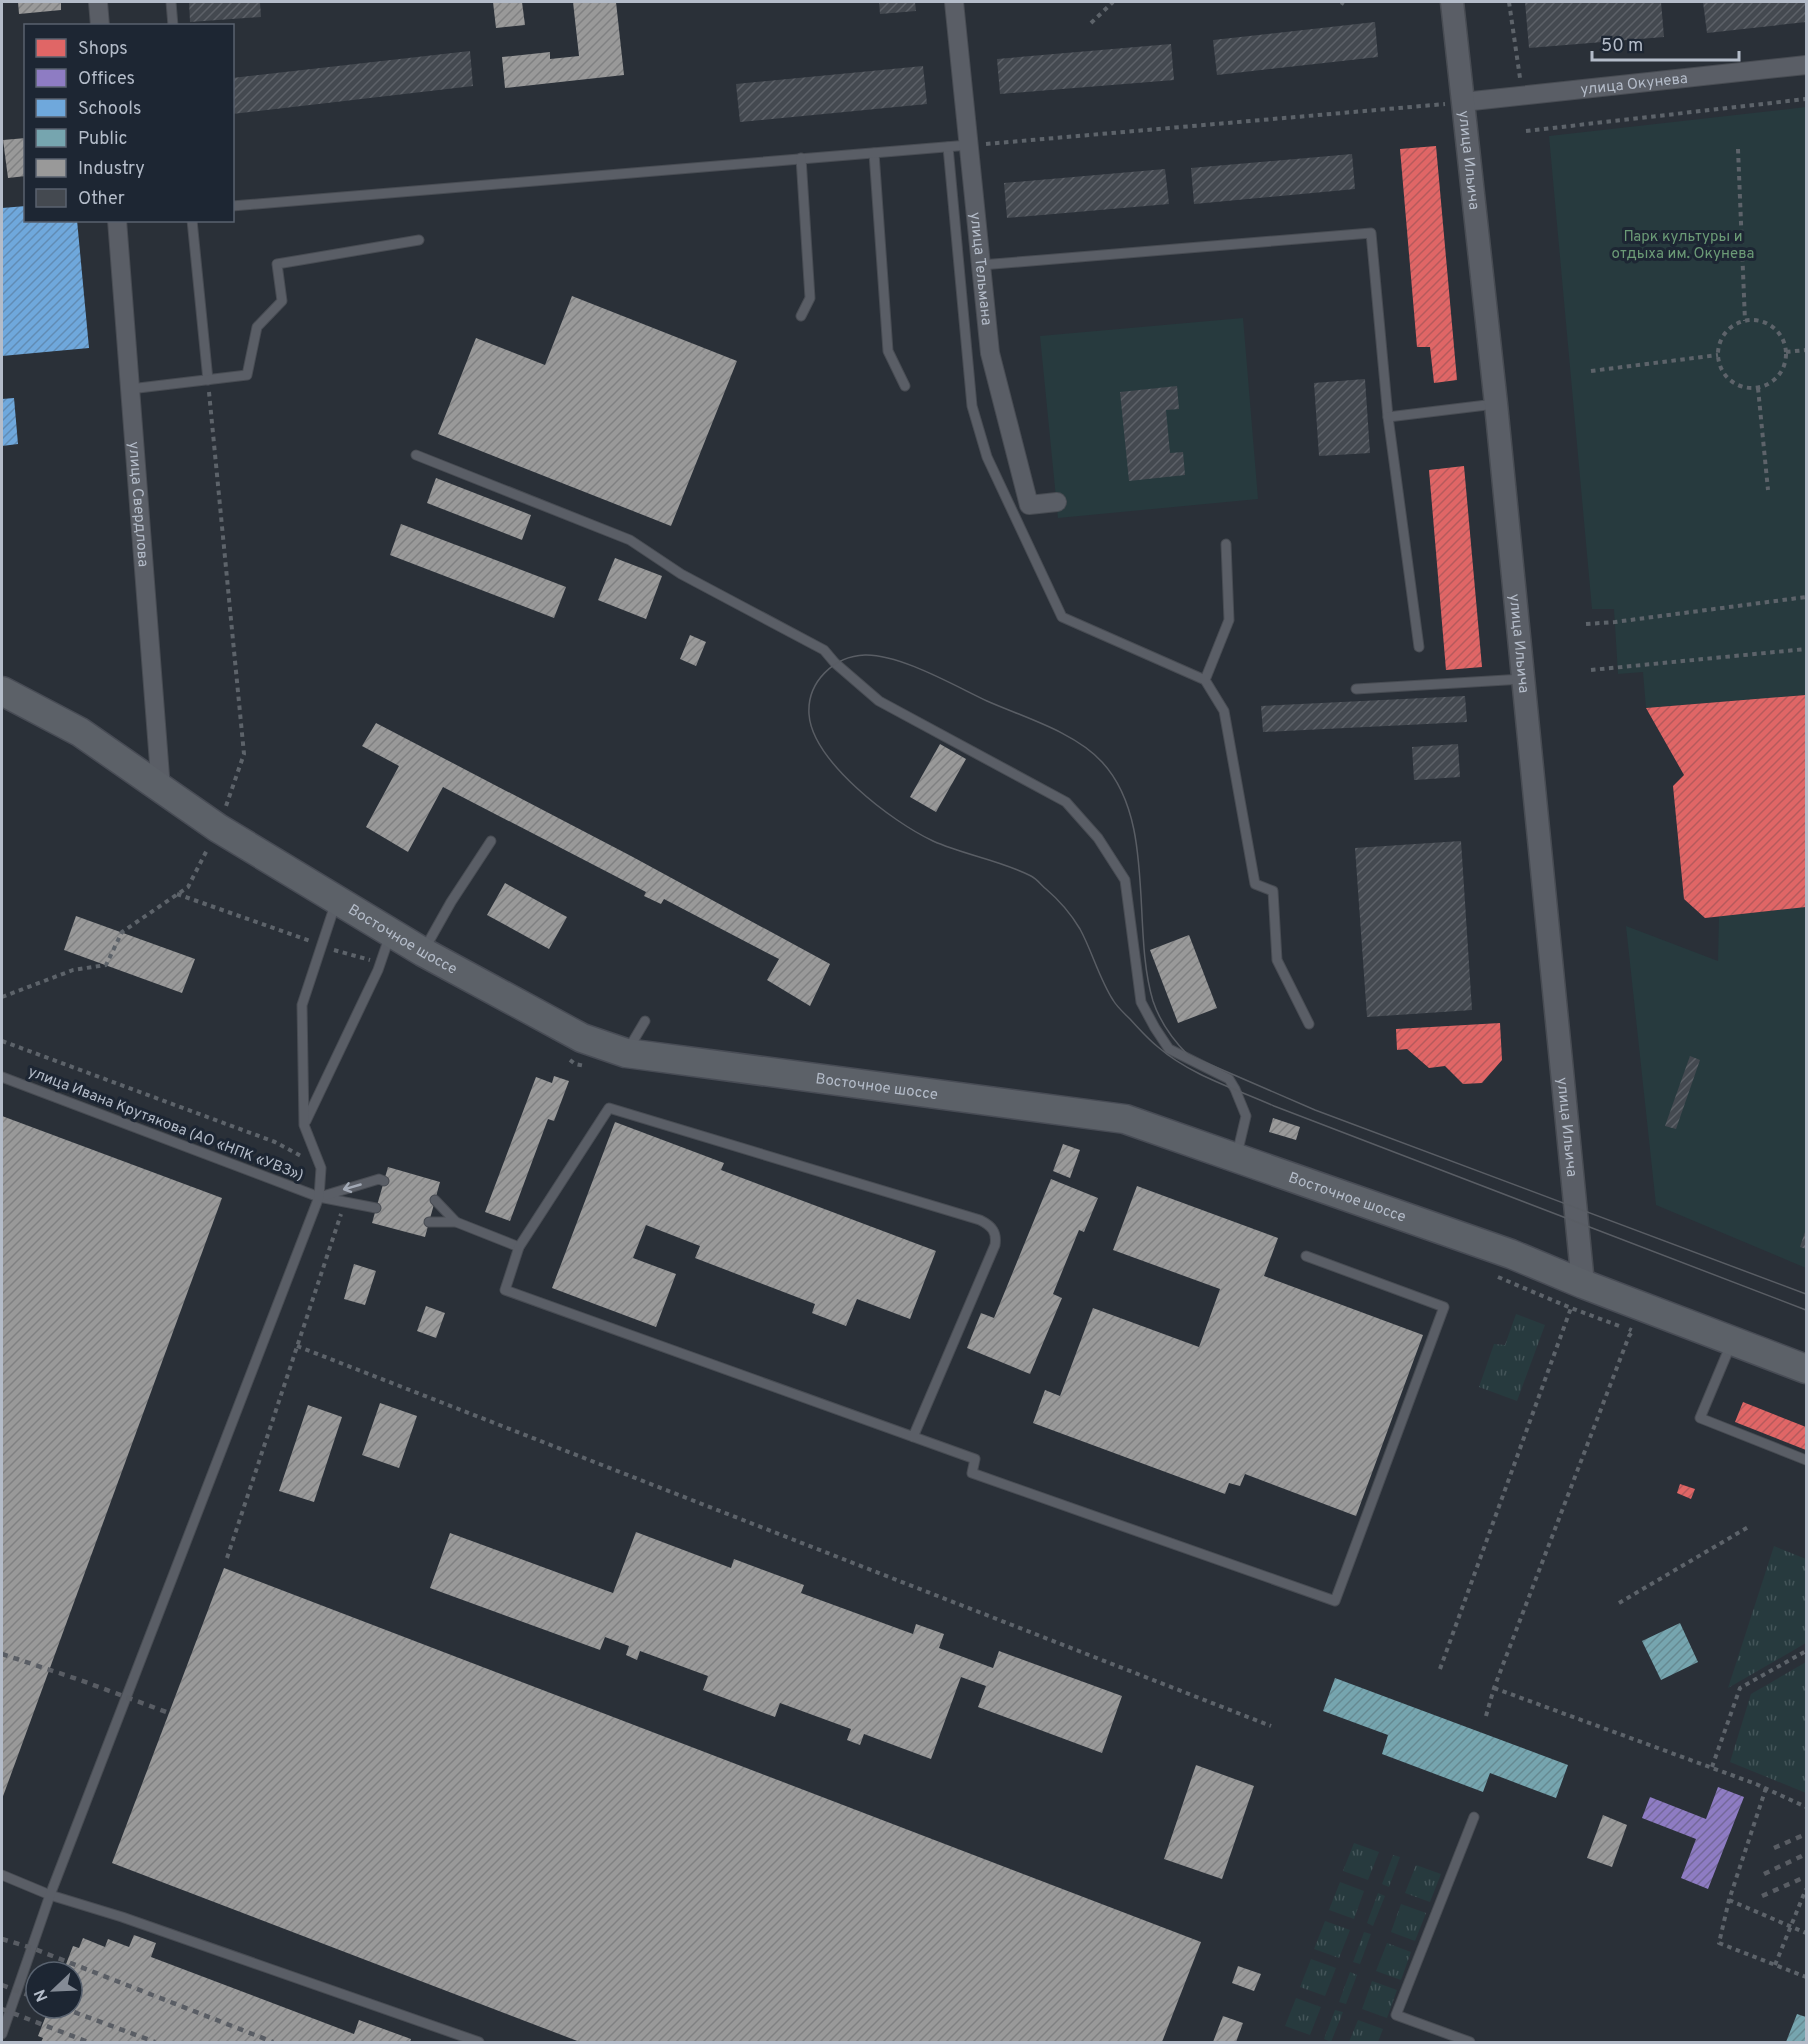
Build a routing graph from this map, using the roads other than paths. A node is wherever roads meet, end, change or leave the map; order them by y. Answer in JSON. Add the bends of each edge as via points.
{"nodes":[{"id":1,"x":99,"y":2,"type":"edge"},
{"id":2,"x":171,"y":2,"type":"edge"},
{"id":3,"x":954,"y":2,"type":"edge"},
{"id":4,"x":1452,"y":2,"type":"edge"},
{"id":5,"x":100,"y":24,"type":"edge"},
{"id":6,"x":173,"y":24,"type":"edge"},
{"id":7,"x":1806,"y":65,"type":"edge"},
{"id":8,"x":1463,"y":102,"type":"junction"},
{"id":9,"x":969,"y":146,"type":"junction"},
{"id":10,"x":948,"y":147,"type":"junction"},
{"id":11,"x":874,"y":153,"type":"junction"},
{"id":12,"x":801,"y":158,"type":"junction"},
{"id":13,"x":234,"y":206,"type":"edge"},
{"id":14,"x":117,"y":222,"type":"edge"},
{"id":15,"x":192,"y":222,"type":"edge"},
{"id":16,"x":419,"y":240,"type":"dead end"},
{"id":17,"x":981,"y":265,"type":"junction"},
{"id":18,"x":801,"y":316,"type":"dead end"},
{"id":19,"x":208,"y":380,"type":"junction"},
{"id":20,"x":905,"y":386,"type":"dead end"},
{"id":21,"x":130,"y":389,"type":"junction"},
{"id":22,"x":1496,"y":404,"type":"junction"},
{"id":23,"x":1388,"y":417,"type":"junction"},
{"id":24,"x":416,"y":455,"type":"dead end"},
{"id":25,"x":1057,"y":502,"type":"dead end"},
{"id":26,"x":1226,"y":544,"type":"dead end"},
{"id":27,"x":1419,"y":647,"type":"dead end"},
{"id":28,"x":1523,"y":679,"type":"junction"},
{"id":29,"x":1205,"y":680,"type":"junction"},
{"id":30,"x":1356,"y":689,"type":"dead end"},
{"id":31,"x":2,"y":691,"type":"edge"},
{"id":32,"x":161,"y":789,"type":"junction"},
{"id":33,"x":491,"y":841,"type":"dead end"},
{"id":34,"x":337,"y":900,"type":"junction"},
{"id":35,"x":391,"y":932,"type":"junction"},
{"id":36,"x":423,"y":952,"type":"junction"},
{"id":37,"x":645,"y":1021,"type":"dead end"},
{"id":38,"x":1309,"y":1024,"type":"dead end"},
{"id":39,"x":626,"y":1053,"type":"junction"},
{"id":40,"x":2,"y":1077,"type":"edge"},
{"id":41,"x":304,"y":1125,"type":"junction"},
{"id":42,"x":1236,"y":1159,"type":"junction"},
{"id":43,"x":384,"y":1181,"type":"dead end"},
{"id":44,"x":319,"y":1197,"type":"junction"},
{"id":45,"x":435,"y":1200,"type":"dead end"},
{"id":46,"x":376,"y":1208,"type":"dead end"},
{"id":47,"x":429,"y":1222,"type":"dead end"},
{"id":48,"x":456,"y":1222,"type":"junction"},
{"id":49,"x":519,"y":1247,"type":"junction"},
{"id":50,"x":1306,"y":1256,"type":"dead end"},
{"id":51,"x":1577,"y":1296,"type":"junction"},
{"id":52,"x":1733,"y":1340,"type":"junction"},
{"id":53,"x":1806,"y":1369,"type":"edge"},
{"id":54,"x":914,"y":1437,"type":"junction"},
{"id":55,"x":1806,"y":1460,"type":"edge"},
{"id":56,"x":1473,"y":1817,"type":"dead end"},
{"id":57,"x":2,"y":1875,"type":"edge"},
{"id":58,"x":50,"y":1895,"type":"junction"},
{"id":59,"x":2,"y":2034,"type":"edge"},
{"id":60,"x":479,"y":2043,"type":"edge"},
{"id":61,"x":1470,"y":2043,"type":"edge"}],
"edges":[{"from":1,"to":5,"type":"street"},
{"from":2,"to":6,"type":"lane"},
{"from":3,"to":9,"type":"street","name":"улица Тельмана"},
{"from":4,"to":8,"type":"street","name":"улица Ильича"},
{"from":7,"to":8,"type":"street","name":"улица Окунева"},
{"from":8,"to":22,"type":"street","name":"улица Ильича"},
{"from":9,"to":10,"type":"lane"},
{"from":9,"to":17,"type":"street","name":"улица Тельмана"},
{"from":10,"to":11,"type":"lane"},
{"from":10,"to":29,"type":"lane","via":[[972,406],[987,457],[1062,617]]},
{"from":11,"to":12,"type":"lane"},
{"from":11,"to":20,"type":"lane","via":[[888,351]]},
{"from":12,"to":13,"type":"lane"},
{"from":12,"to":18,"type":"lane","via":[[810,298]]},
{"from":14,"to":21,"type":"street","name":"улица Свердлова"},
{"from":15,"to":19,"type":"lane"},
{"from":16,"to":19,"type":"lane","via":[[277,264],[282,301],[257,327],[247,375]]},
{"from":17,"to":23,"type":"lane","via":[[1371,233]]},
{"from":17,"to":25,"type":"street","name":"улица Тельмана","via":[[990,353],[1029,505]]},
{"from":19,"to":21,"type":"lane"},
{"from":21,"to":32,"type":"street","name":"улица Свердлова"},
{"from":22,"to":23,"type":"lane"},
{"from":22,"to":28,"type":"street","name":"улица Ильича"},
{"from":23,"to":27,"type":"lane"},
{"from":24,"to":42,"type":"lane","via":[[630,540],[681,574],[824,650],[879,701],[1066,802],[1098,838],[1125,880],[1141,1002],[1155,1029],[1169,1049],[1228,1079],[1240,1099],[1246,1116]]},
{"from":26,"to":29,"type":"lane","via":[[1229,620]]},
{"from":28,"to":30,"type":"lane"},
{"from":28,"to":51,"type":"street","name":"улица Ильича"},
{"from":29,"to":38,"type":"lane","via":[[1224,711],[1255,884],[1273,891],[1277,960]]},
{"from":31,"to":32,"type":"main road","name":"Восточное шоссе","via":[[80,732]]},
{"from":32,"to":34,"type":"main road","name":"Восточное шоссе"},
{"from":33,"to":36,"type":"lane"},
{"from":34,"to":35,"type":"main road","name":"Восточное шоссе"},
{"from":34,"to":41,"type":"lane","via":[[302,1005]]},
{"from":35,"to":36,"type":"main road","name":"Восточное шоссе"},
{"from":35,"to":41,"type":"lane","via":[[378,970]]},
{"from":36,"to":39,"type":"main road","name":"Восточное шоссе","via":[[582,1038]]},
{"from":37,"to":39,"type":"lane"},
{"from":39,"to":42,"type":"main road","name":"Восточное шоссе","via":[[1125,1119]]},
{"from":40,"to":44,"type":"lane","name":"улица Ивана Крутякова (АО «НПК «УВЗ»)"},
{"from":41,"to":44,"type":"lane","via":[[321,1168]]},
{"from":42,"to":51,"type":"main road","name":"Восточное шоссе","via":[[1511,1254]]},
{"from":43,"to":44,"type":"lane","one_way":true,"via":[[379,1179]]},
{"from":44,"to":46,"type":"lane","name":"улица Ивана Крутякова (АО «НПК «УВЗ»)"},
{"from":44,"to":58,"type":"lane"},
{"from":45,"to":48,"type":"lane"},
{"from":47,"to":48,"type":"lane"},
{"from":48,"to":49,"type":"lane"},
{"from":49,"to":54,"type":"lane","via":[[505,1290]]},
{"from":49,"to":54,"type":"lane","via":[[609,1108],[980,1220],[995,1232],[995,1245]]},
{"from":50,"to":54,"type":"lane","via":[[1444,1307],[1335,1601],[972,1473],[975,1459]]},
{"from":51,"to":52,"type":"main road","name":"Восточное шоссе"},
{"from":52,"to":53,"type":"main road","name":"Восточное шоссе"},
{"from":52,"to":55,"type":"lane","via":[[1698,1422]]},
{"from":56,"to":61,"type":"lane","via":[[1396,2015]]},
{"from":57,"to":58,"type":"lane"},
{"from":58,"to":59,"type":"lane"},
{"from":58,"to":60,"type":"lane"}]}
